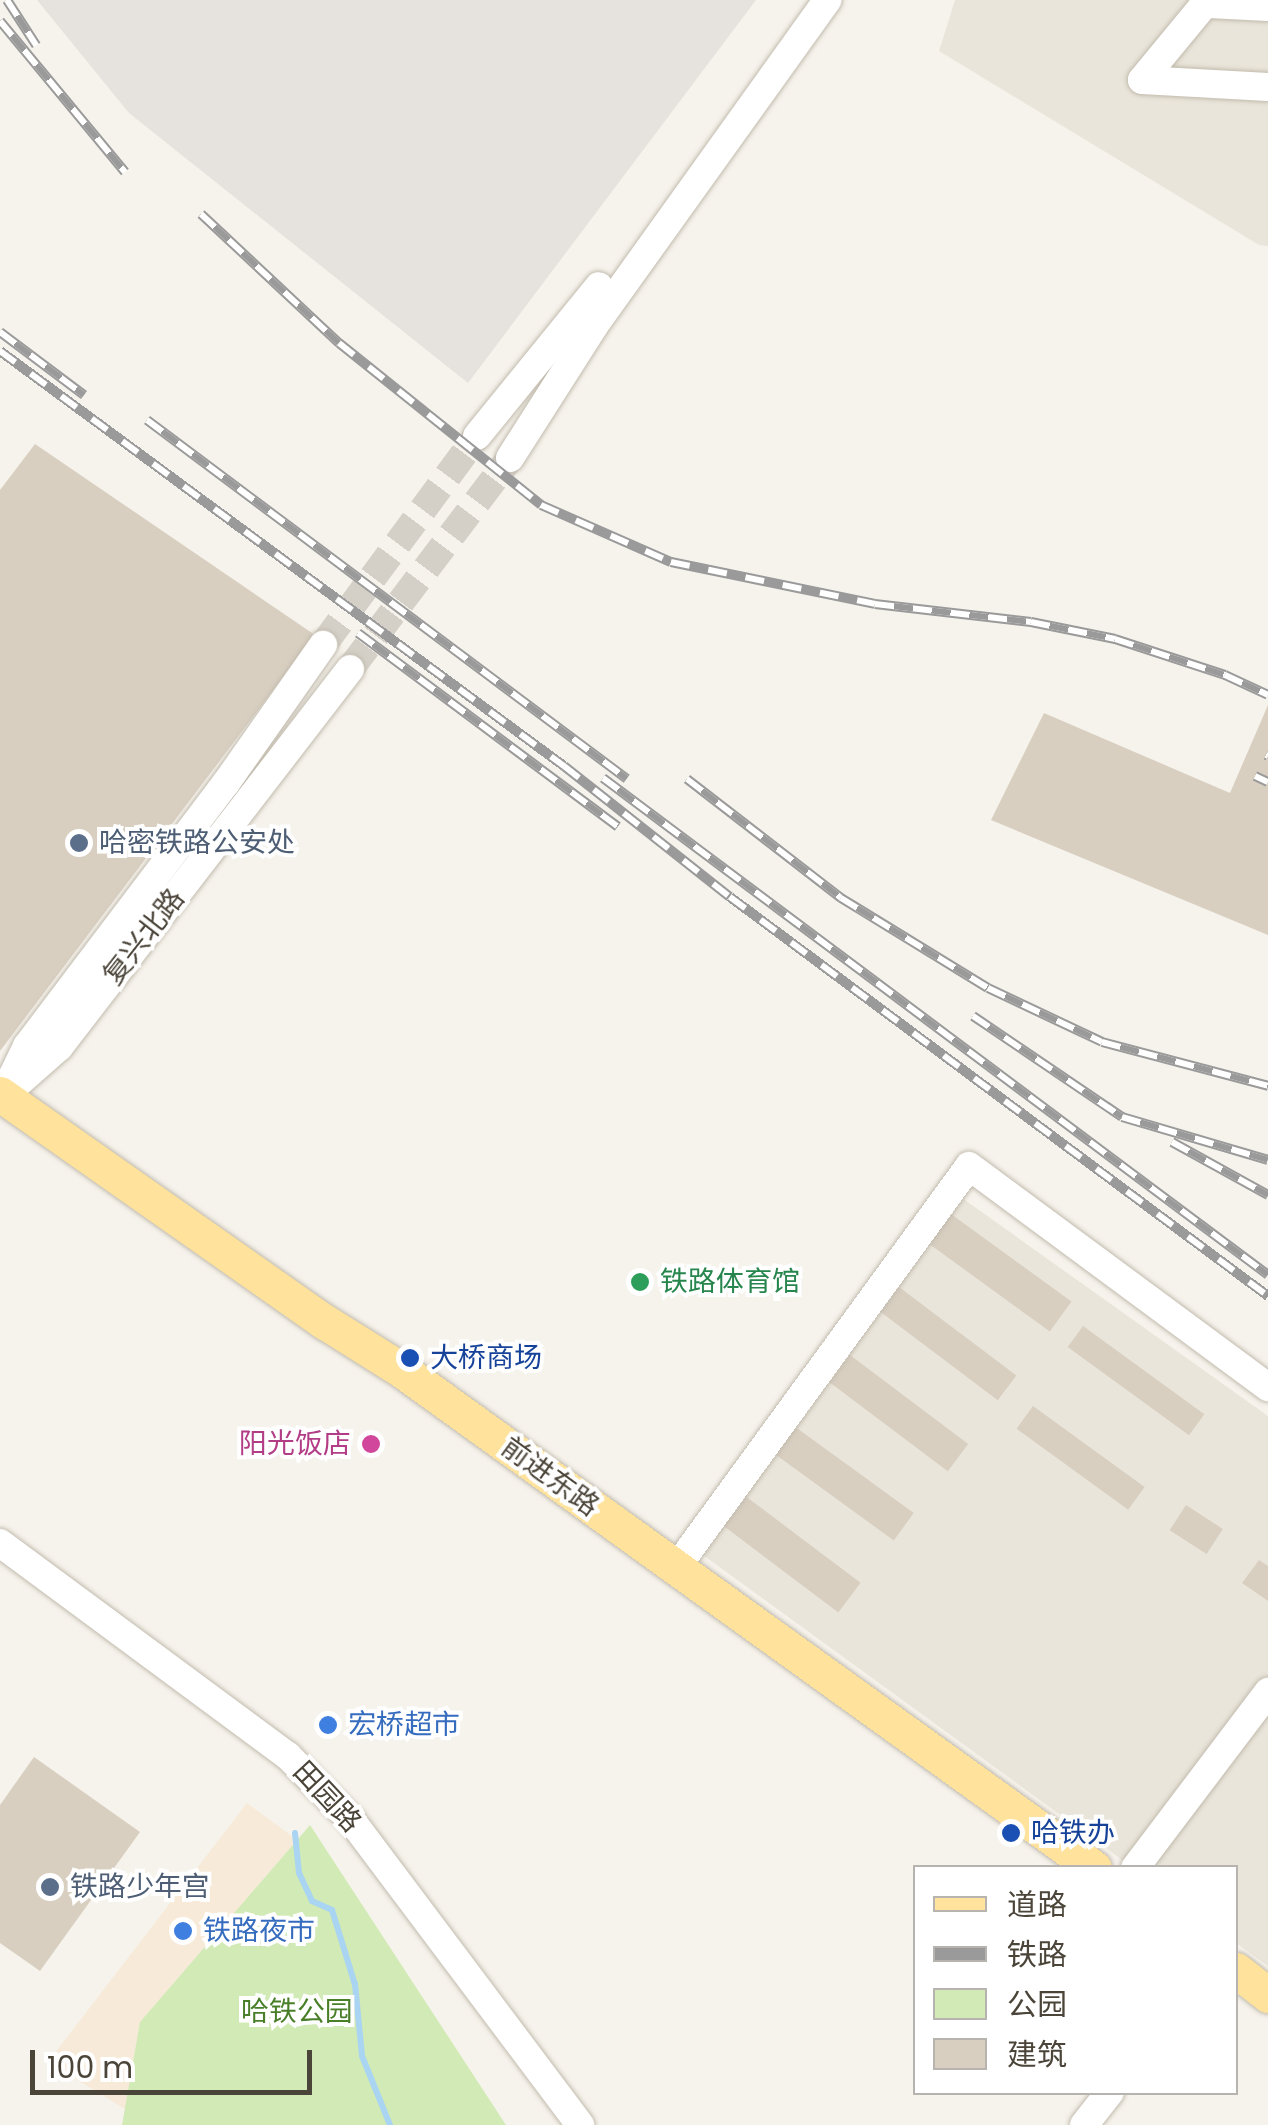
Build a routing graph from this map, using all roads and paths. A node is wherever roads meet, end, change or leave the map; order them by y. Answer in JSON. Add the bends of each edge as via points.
{"nodes":[{"id":1,"x":804,"y":0,"type":"edge"},
{"id":2,"x":827,"y":0,"type":"edge"},
{"id":3,"x":1208,"y":2,"type":"edge"},
{"id":4,"x":1268,"y":7,"type":"edge"},
{"id":5,"x":1268,"y":87,"type":"edge"},
{"id":6,"x":477,"y":436,"type":"tunnel mouth"},
{"id":7,"x":510,"y":458,"type":"tunnel mouth"},
{"id":8,"x":323,"y":645,"type":"tunnel mouth"},
{"id":9,"x":350,"y":669,"type":"tunnel mouth"},
{"id":10,"x":1,"y":1096,"type":"edge"},
{"id":11,"x":1268,"y":1387,"type":"edge"},
{"id":12,"x":0,"y":1543,"type":"edge"},
{"id":13,"x":676,"y":1568,"type":"junction"},
{"id":14,"x":1268,"y":1692,"type":"edge"},
{"id":15,"x":1090,"y":1865,"type":"edge"},
{"id":16,"x":1137,"y":1865,"type":"edge"},
{"id":17,"x":1238,"y":1972,"type":"edge"},
{"id":18,"x":1268,"y":1995,"type":"edge"},
{"id":19,"x":1108,"y":2095,"type":"edge"},
{"id":20,"x":580,"y":2125,"type":"edge"},
{"id":21,"x":1084,"y":2125,"type":"edge"}],
"edges":[{"from":1,"to":6,"type":"street","via":[[578,315]]},
{"from":2,"to":7,"type":"street","via":[[594,326]]},
{"from":3,"to":4,"type":"street"},
{"from":3,"to":5,"type":"street","via":[[1142,80]]},
{"from":8,"to":10,"type":"street","via":[[27,1046]]},
{"from":9,"to":10,"type":"street","name":"复兴北路","via":[[59,1048]]},
{"from":10,"to":13,"type":"main road","name":"前进东路","via":[[403,1371]]},
{"from":11,"to":13,"type":"street","via":[[969,1166]]},
{"from":12,"to":20,"type":"street","name":"田园路","via":[[288,1756],[352,1822]]},
{"from":13,"to":15,"type":"main road","name":"前进东路"},
{"from":14,"to":16,"type":"street"},
{"from":17,"to":18,"type":"main road"},
{"from":19,"to":21,"type":"street"}]}
